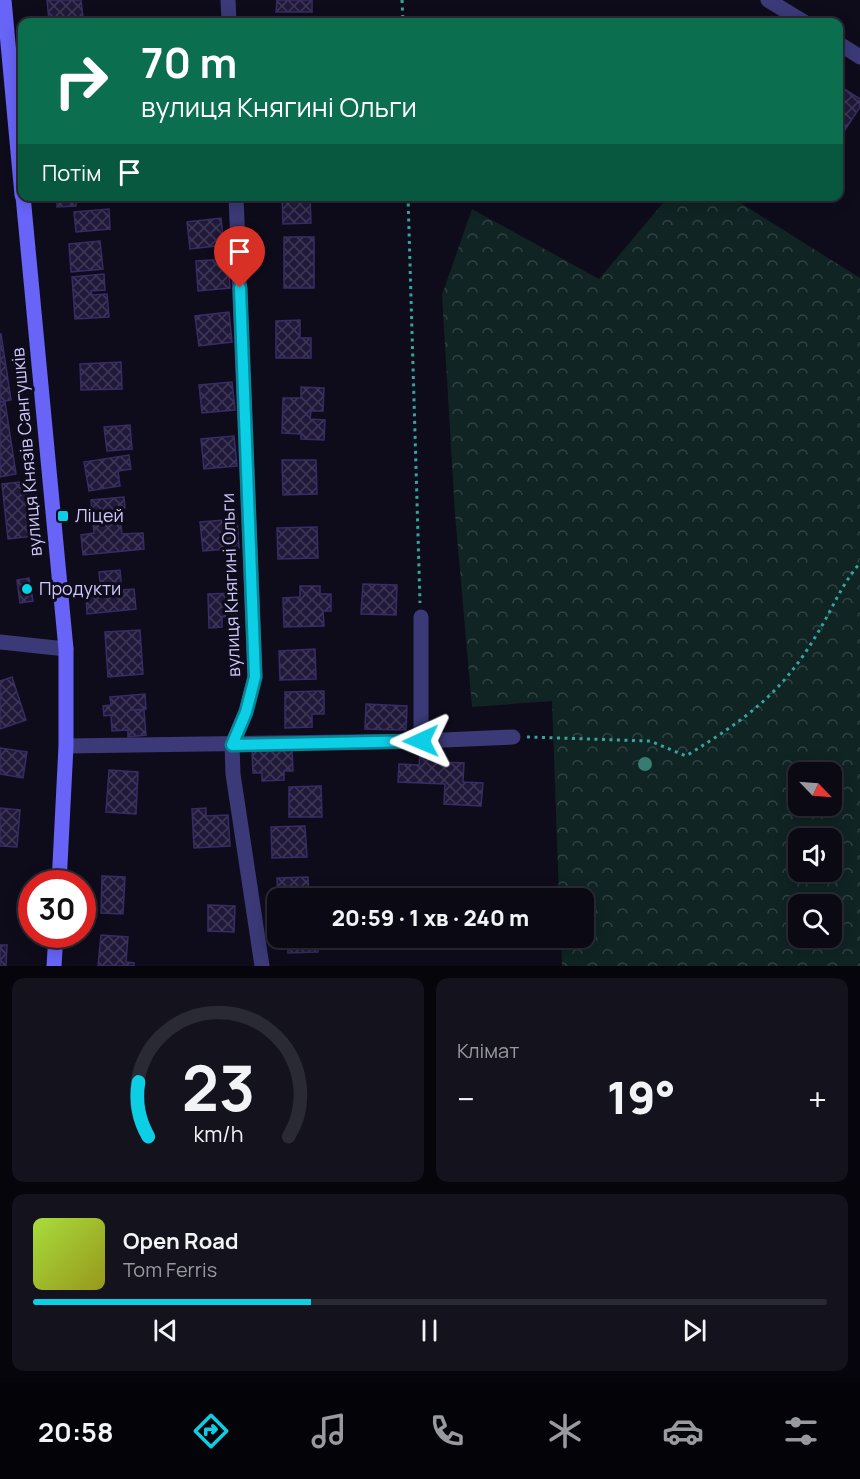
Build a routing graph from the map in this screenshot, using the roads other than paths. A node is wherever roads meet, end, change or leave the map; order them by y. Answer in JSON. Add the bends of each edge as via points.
{"nodes":[{"id":1,"x":4,"y":0,"type":"edge"},
{"id":2,"x":228,"y":0,"type":"edge"},
{"id":3,"x":768,"y":0,"type":"edge"},
{"id":4,"x":229,"y":18,"type":"edge"},
{"id":5,"x":797,"y":18,"type":"edge"},
{"id":6,"x":843,"y":46,"type":"edge"},
{"id":7,"x":860,"y":57,"type":"edge"},
{"id":8,"x":18,"y":144,"type":"edge"},
{"id":9,"x":23,"y":201,"type":"edge"},
{"id":10,"x":236,"y":201,"type":"edge"},
{"id":11,"x":421,"y":617,"type":"road end"},
{"id":12,"x":0,"y":642,"type":"edge"},
{"id":13,"x":66,"y":649,"type":"junction"},
{"id":14,"x":513,"y":737,"type":"road end"},
{"id":15,"x":421,"y":741,"type":"junction"},
{"id":16,"x":232,"y":745,"type":"junction"},
{"id":17,"x":66,"y":746,"type":"junction"},
{"id":18,"x":60,"y":870,"type":"edge"},
{"id":19,"x":55,"y":948,"type":"edge"},
{"id":20,"x":54,"y":966,"type":"edge"},
{"id":21,"x":262,"y":966,"type":"edge"}],
"edges":[{"from":1,"to":8,"type":"main road","name":"вулиця Князів Сангушків"},
{"from":2,"to":4,"type":"street"},
{"from":3,"to":5,"type":"street"},
{"from":6,"to":7,"type":"street"},
{"from":9,"to":13,"type":"main road","name":"вулиця Князів Сангушків"},
{"from":10,"to":16,"type":"street","name":"вулиця Княгині Ольги","via":[[255,677]]},
{"from":11,"to":15,"type":"street"},
{"from":12,"to":13,"type":"street"},
{"from":13,"to":17,"type":"main road","name":"вулиця Князів Сангушків"},
{"from":14,"to":15,"type":"street"},
{"from":15,"to":16,"type":"street"},
{"from":16,"to":17,"type":"street"},
{"from":16,"to":21,"type":"street","name":"вулиця Княгині Ольги"},
{"from":17,"to":18,"type":"main road","name":"вулиця Князів Сангушків"},
{"from":19,"to":20,"type":"main road"}]}
